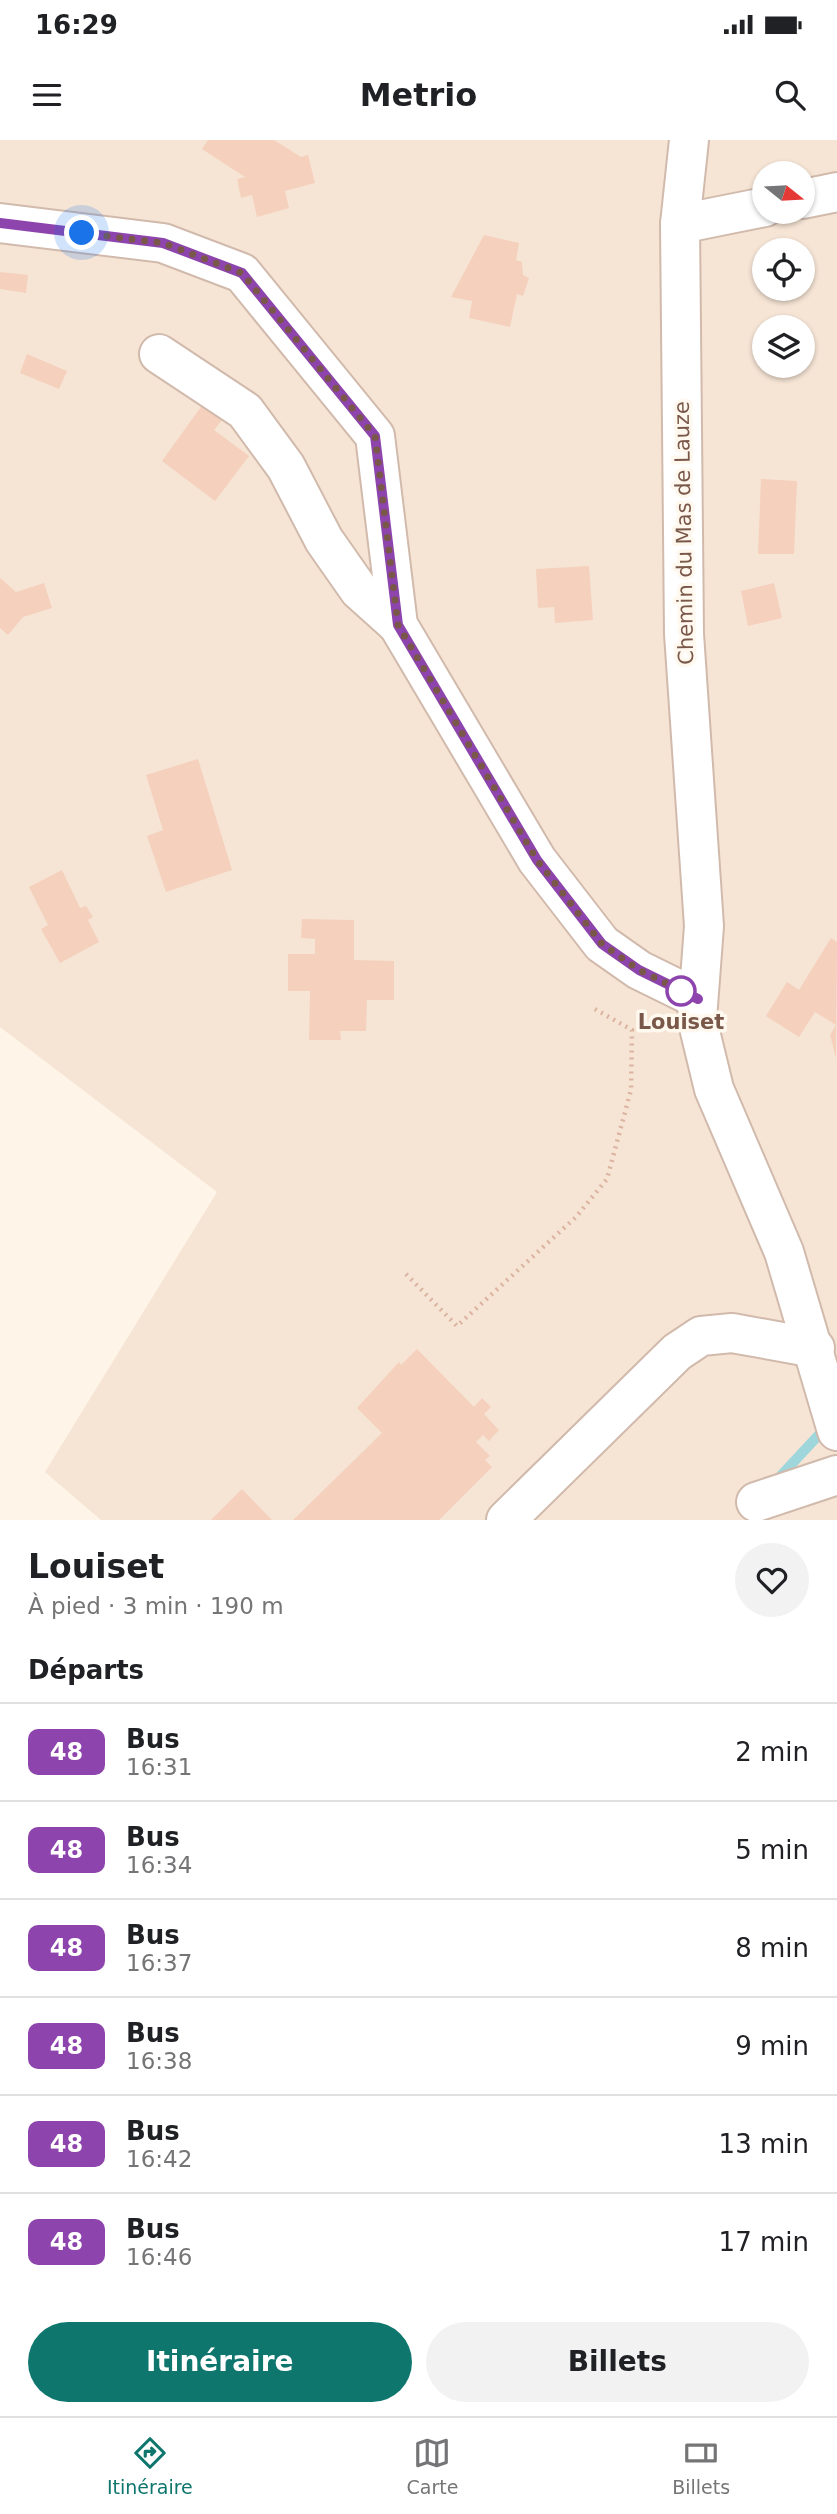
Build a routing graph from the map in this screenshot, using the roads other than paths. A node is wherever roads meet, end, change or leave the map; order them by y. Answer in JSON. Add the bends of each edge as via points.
{"nodes":[{"id":1,"x":689,"y":140,"type":"edge"},
{"id":2,"x":837,"y":192,"type":"edge"},
{"id":3,"x":816,"y":196,"type":"edge"},
{"id":4,"x":752,"y":210,"type":"edge"},
{"id":5,"x":0,"y":223,"type":"edge"},
{"id":6,"x":680,"y":224,"type":"junction"},
{"id":7,"x":159,"y":354,"type":"dead end"},
{"id":8,"x":398,"y":625,"type":"junction"},
{"id":9,"x":684,"y":992,"type":"junction"},
{"id":10,"x":828,"y":1381,"type":"edge"},
{"id":11,"x":837,"y":1475,"type":"edge"},
{"id":12,"x":756,"y":1502,"type":"dead end"},
{"id":13,"x":506,"y":1520,"type":"edge"}],
"edges":[{"from":1,"to":6,"type":"street","name":"Chemin du Mas de Lauze"},
{"from":2,"to":3,"type":"street"},
{"from":4,"to":6,"type":"street"},
{"from":5,"to":8,"type":"street","via":[[163,243],[242,273],[375,436]]},
{"from":6,"to":9,"type":"street","name":"Chemin du Mas de Lauze","via":[[684,634],[704,926]]},
{"from":7,"to":8,"type":"street","via":[[245,411],[286,467],[324,540],[359,590]]},
{"from":8,"to":9,"type":"street","via":[[537,860],[602,944],[639,970]]},
{"from":9,"to":10,"type":"street","name":"Chemin du Mas de Lauze","via":[[697,1019],[715,1089],[784,1252]]},
{"from":10,"to":13,"type":"street","via":[[732,1332],[701,1336],[677,1352]]},
{"from":11,"to":12,"type":"street"}]}
